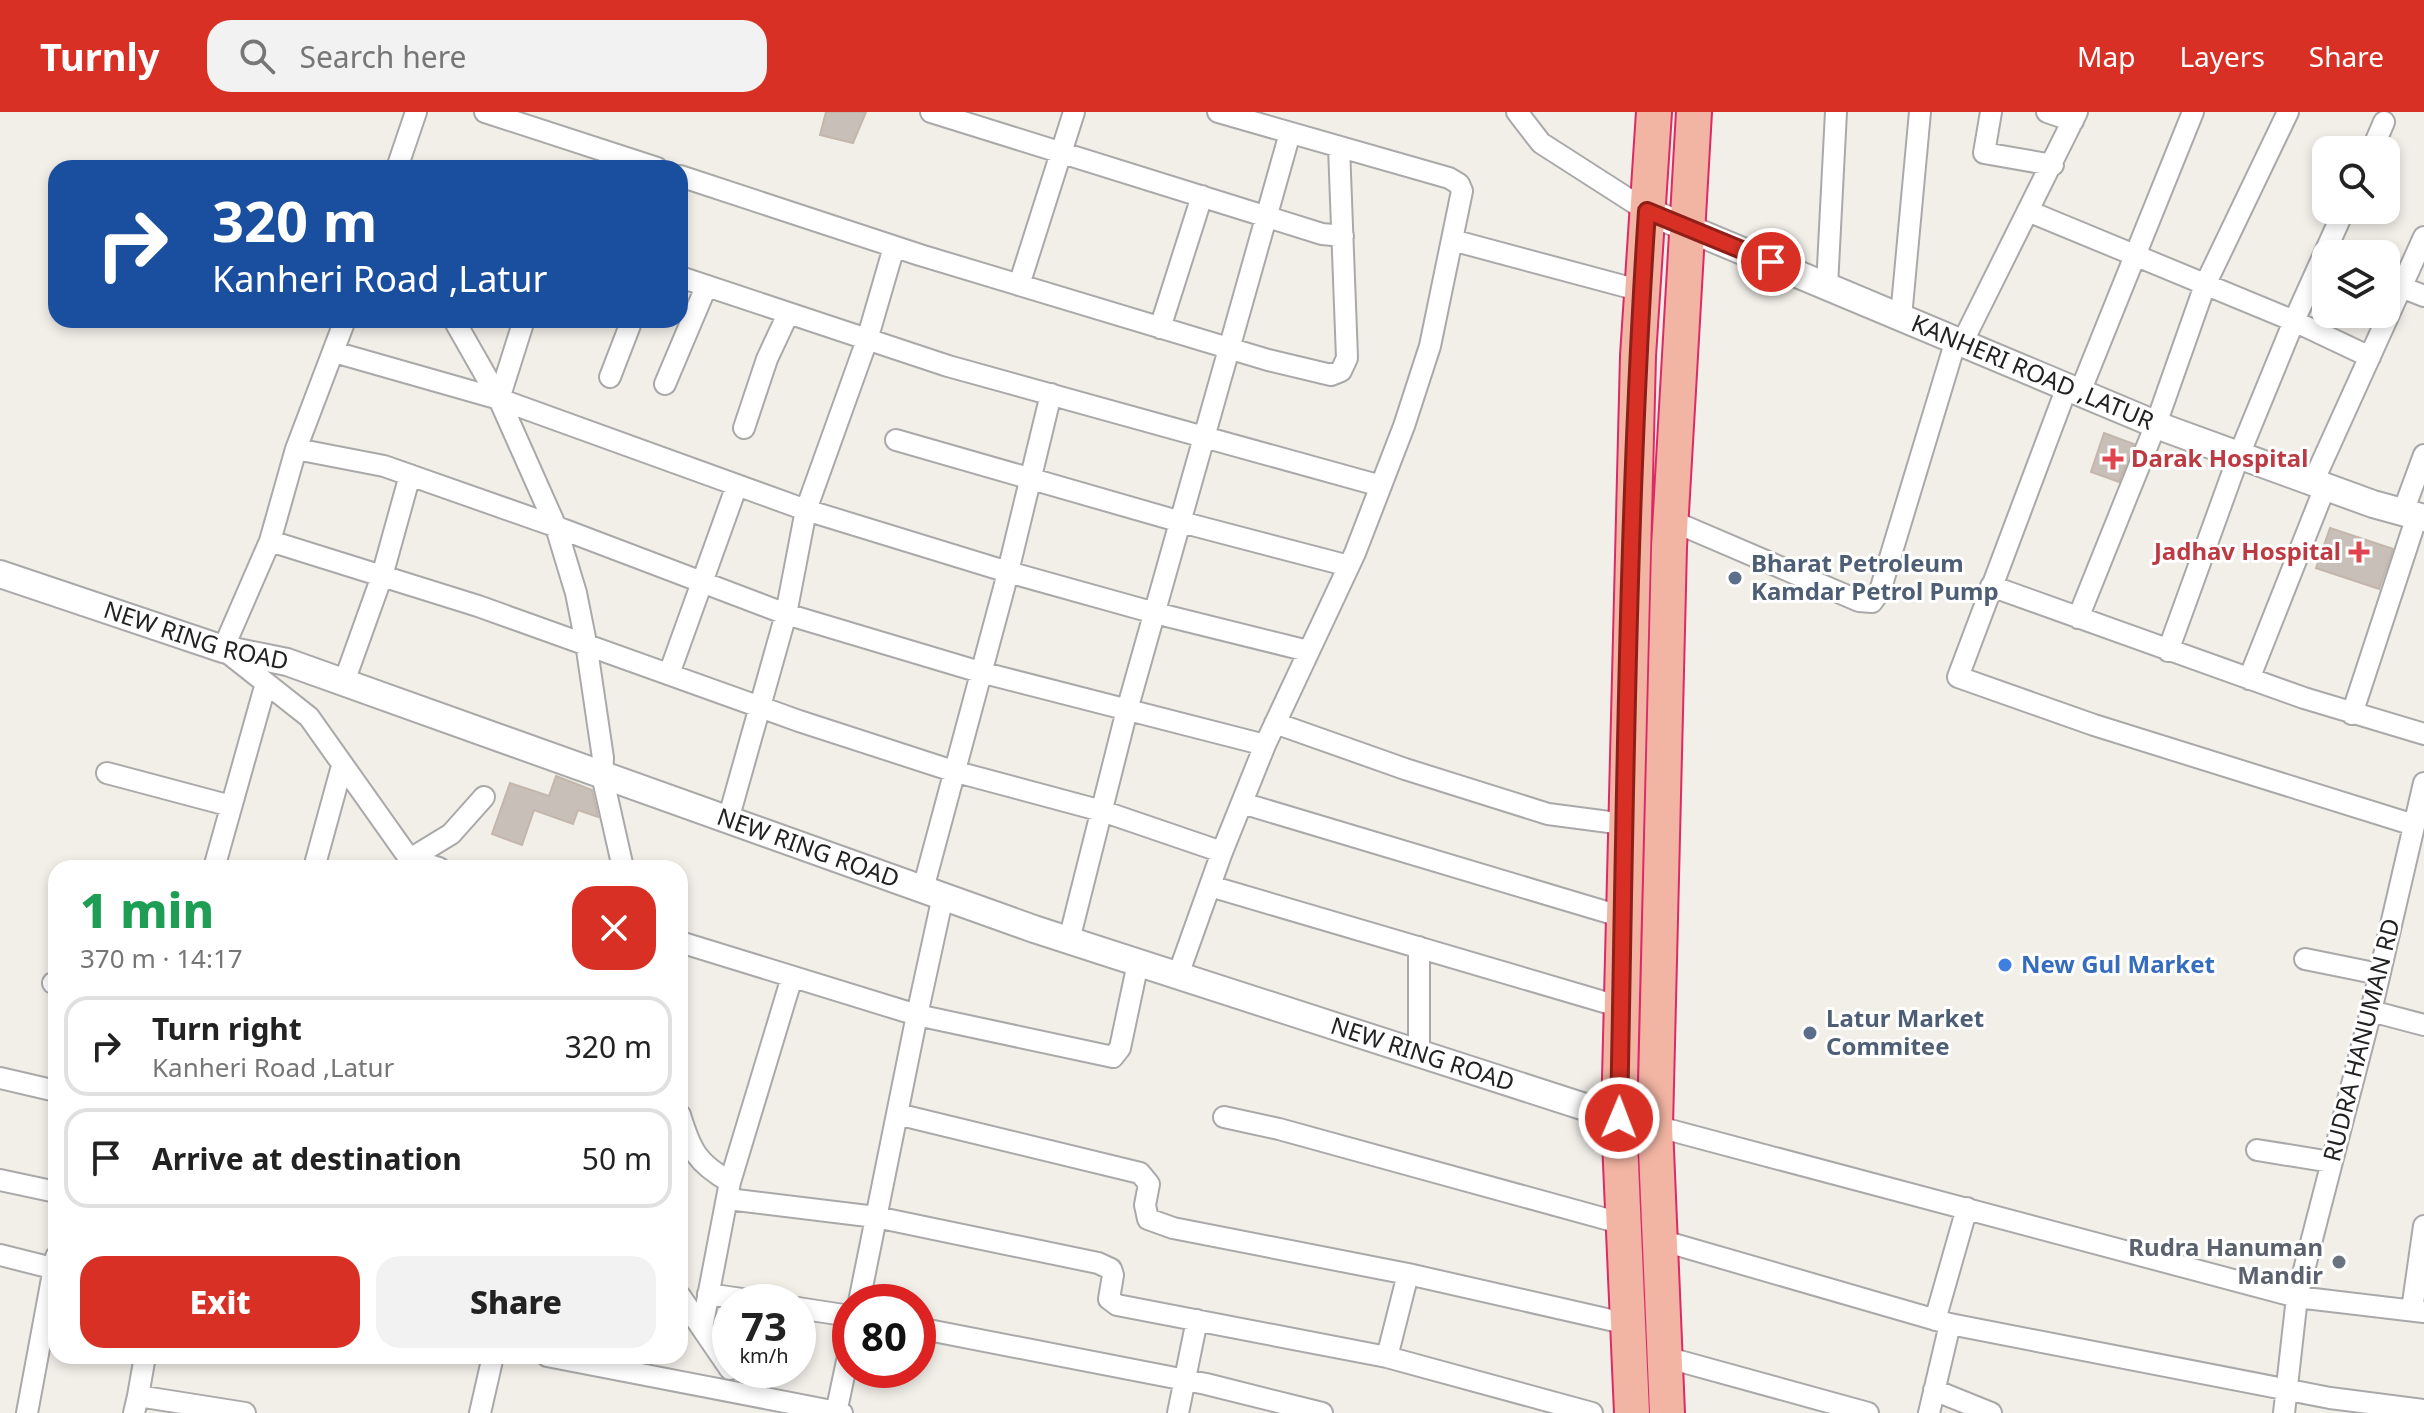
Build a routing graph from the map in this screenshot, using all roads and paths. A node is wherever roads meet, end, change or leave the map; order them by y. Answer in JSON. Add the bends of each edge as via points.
{"nodes":[{"id":1,"x":416,"y":112,"type":"edge"},
{"id":2,"x":485,"y":112,"type":"edge"},
{"id":3,"x":931,"y":112,"type":"edge"},
{"id":4,"x":1074,"y":112,"type":"edge"},
{"id":5,"x":1218,"y":112,"type":"edge"},
{"id":6,"x":1517,"y":112,"type":"edge"},
{"id":7,"x":1654,"y":112,"type":"edge"},
{"id":8,"x":1694,"y":112,"type":"edge"},
{"id":9,"x":1836,"y":112,"type":"edge"},
{"id":10,"x":1920,"y":112,"type":"edge"},
{"id":11,"x":1991,"y":112,"type":"edge"},
{"id":12,"x":2047,"y":112,"type":"edge"},
{"id":13,"x":2193,"y":112,"type":"edge"},
{"id":14,"x":2288,"y":112,"type":"edge"},
{"id":15,"x":2075,"y":116,"type":"edge"},
{"id":16,"x":2384,"y":122,"type":"dead end"},
{"id":17,"x":1290,"y":133,"type":"junction"},
{"id":18,"x":2378,"y":136,"type":"edge"},
{"id":19,"x":1339,"y":147,"type":"junction"},
{"id":20,"x":1062,"y":153,"type":"junction"},
{"id":21,"x":400,"y":160,"type":"edge"},
{"id":22,"x":632,"y":160,"type":"edge"},
{"id":23,"x":2053,"y":165,"type":"junction"},
{"id":24,"x":688,"y":179,"type":"edge"},
{"id":25,"x":1202,"y":196,"type":"junction"},
{"id":26,"x":1647,"y":211,"type":"junction"},
{"id":27,"x":2028,"y":211,"type":"junction"},
{"id":28,"x":1266,"y":217,"type":"junction"},
{"id":29,"x":2338,"y":224,"type":"edge"},
{"id":30,"x":1688,"y":227,"type":"junction"},
{"id":31,"x":1343,"y":236,"type":"junction"},
{"id":32,"x":2424,"y":237,"type":"edge"},
{"id":33,"x":1452,"y":240,"type":"junction"},
{"id":34,"x":894,"y":247,"type":"junction"},
{"id":35,"x":2135,"y":256,"type":"junction"},
{"id":36,"x":688,"y":280,"type":"edge"},
{"id":37,"x":1019,"y":285,"type":"junction"},
{"id":38,"x":2205,"y":285,"type":"junction"},
{"id":39,"x":1827,"y":286,"type":"junction"},
{"id":40,"x":706,"y":287,"type":"junction"},
{"id":41,"x":2401,"y":287,"type":"junction"},
{"id":42,"x":1642,"y":291,"type":"junction"},
{"id":43,"x":2424,"y":296,"type":"edge"},
{"id":44,"x":788,"y":314,"type":"junction"},
{"id":45,"x":1901,"y":317,"type":"junction"},
{"id":46,"x":2294,"y":321,"type":"junction"},
{"id":47,"x":342,"y":328,"type":"edge"},
{"id":48,"x":459,"y":328,"type":"edge"},
{"id":49,"x":521,"y":328,"type":"edge"},
{"id":50,"x":629,"y":328,"type":"edge"},
{"id":51,"x":1160,"y":328,"type":"junction"},
{"id":52,"x":867,"y":340,"type":"junction"},
{"id":53,"x":1959,"y":342,"type":"junction"},
{"id":54,"x":1230,"y":349,"type":"junction"},
{"id":55,"x":334,"y":352,"type":"junction"},
{"id":56,"x":2370,"y":357,"type":"junction"},
{"id":57,"x":610,"y":377,"type":"dead end"},
{"id":58,"x":665,"y":384,"type":"dead end"},
{"id":59,"x":2074,"y":390,"type":"junction"},
{"id":60,"x":1051,"y":394,"type":"junction"},
{"id":61,"x":499,"y":399,"type":"junction"},
{"id":62,"x":2156,"y":424,"type":"junction"},
{"id":63,"x":744,"y":428,"type":"dead end"},
{"id":64,"x":1205,"y":438,"type":"junction"},
{"id":65,"x":896,"y":440,"type":"dead end"},
{"id":66,"x":296,"y":449,"type":"junction"},
{"id":67,"x":2239,"y":455,"type":"junction"},
{"id":68,"x":2424,"y":455,"type":"edge"},
{"id":69,"x":410,"y":475,"type":"junction"},
{"id":70,"x":1030,"y":478,"type":"junction"},
{"id":71,"x":737,"y":485,"type":"junction"},
{"id":72,"x":2319,"y":485,"type":"junction"},
{"id":73,"x":1381,"y":486,"type":"junction"},
{"id":74,"x":806,"y":510,"type":"junction"},
{"id":75,"x":2415,"y":516,"type":"edge"},
{"id":76,"x":1670,"y":520,"type":"junction"},
{"id":77,"x":1181,"y":522,"type":"junction"},
{"id":78,"x":556,"y":527,"type":"junction"},
{"id":79,"x":270,"y":541,"type":"junction"},
{"id":80,"x":1349,"y":566,"type":"junction"},
{"id":81,"x":1008,"y":572,"type":"junction"},
{"id":82,"x":0,"y":574,"type":"edge"},
{"id":83,"x":382,"y":576,"type":"junction"},
{"id":84,"x":702,"y":581,"type":"junction"},
{"id":85,"x":1991,"y":586,"type":"junction"},
{"id":86,"x":1155,"y":613,"type":"junction"},
{"id":87,"x":786,"y":614,"type":"junction"},
{"id":88,"x":2078,"y":618,"type":"junction"},
{"id":89,"x":586,"y":643,"type":"junction"},
{"id":90,"x":223,"y":649,"type":"junction"},
{"id":91,"x":1308,"y":651,"type":"junction"},
{"id":92,"x":2168,"y":651,"type":"junction"},
{"id":93,"x":980,"y":672,"type":"junction"},
{"id":94,"x":669,"y":674,"type":"junction"},
{"id":95,"x":2249,"y":679,"type":"junction"},
{"id":96,"x":344,"y":682,"type":"junction"},
{"id":97,"x":266,"y":683,"type":"junction"},
{"id":98,"x":760,"y":707,"type":"junction"},
{"id":99,"x":1127,"y":710,"type":"junction"},
{"id":100,"x":2352,"y":714,"type":"junction"},
{"id":101,"x":1275,"y":723,"type":"junction"},
{"id":102,"x":2424,"y":734,"type":"edge"},
{"id":103,"x":1265,"y":745,"type":"junction"},
{"id":104,"x":342,"y":766,"type":"junction"},
{"id":105,"x":953,"y":771,"type":"junction"},
{"id":106,"x":107,"y":773,"type":"dead end"},
{"id":107,"x":602,"y":775,"type":"junction"},
{"id":108,"x":2424,"y":783,"type":"edge"},
{"id":109,"x":484,"y":797,"type":"dead end"},
{"id":110,"x":1242,"y":803,"type":"junction"},
{"id":111,"x":231,"y":806,"type":"junction"},
{"id":112,"x":1102,"y":811,"type":"junction"},
{"id":113,"x":728,"y":820,"type":"junction"},
{"id":114,"x":1624,"y":824,"type":"junction"},
{"id":115,"x":2414,"y":825,"type":"junction"},
{"id":116,"x":1222,"y":852,"type":"junction"},
{"id":117,"x":216,"y":860,"type":"edge"},
{"id":118,"x":316,"y":860,"type":"edge"},
{"id":119,"x":411,"y":860,"type":"edge"},
{"id":120,"x":417,"y":860,"type":"edge"},
{"id":121,"x":621,"y":860,"type":"edge"},
{"id":122,"x":1210,"y":886,"type":"junction"},
{"id":123,"x":933,"y":893,"type":"junction"},
{"id":124,"x":1623,"y":917,"type":"junction"},
{"id":125,"x":1069,"y":940,"type":"junction"},
{"id":126,"x":688,"y":944,"type":"edge"},
{"id":127,"x":1419,"y":947,"type":"junction"},
{"id":128,"x":2305,"y":959,"type":"dead end"},
{"id":129,"x":1138,"y":963,"type":"junction"},
{"id":130,"x":2379,"y":974,"type":"junction"},
{"id":131,"x":1178,"y":975,"type":"junction"},
{"id":132,"x":792,"y":977,"type":"junction"},
{"id":133,"x":1621,"y":1007,"type":"junction"},
{"id":134,"x":2371,"y":1011,"type":"junction"},
{"id":135,"x":917,"y":1015,"type":"junction"},
{"id":136,"x":2424,"y":1025,"type":"edge"},
{"id":137,"x":1419,"y":1053,"type":"junction"},
{"id":138,"x":0,"y":1078,"type":"edge"},
{"id":139,"x":48,"y":1089,"type":"edge"},
{"id":140,"x":897,"y":1114,"type":"junction"},
{"id":141,"x":1224,"y":1117,"type":"dead end"},
{"id":142,"x":1619,"y":1118,"type":"junction"},
{"id":143,"x":1655,"y":1126,"type":"junction"},
{"id":144,"x":688,"y":1136,"type":"edge"},
{"id":145,"x":2257,"y":1150,"type":"dead end"},
{"id":146,"x":2331,"y":1162,"type":"junction"},
{"id":147,"x":0,"y":1180,"type":"edge"},
{"id":148,"x":48,"y":1190,"type":"edge"},
{"id":149,"x":729,"y":1190,"type":"junction"},
{"id":150,"x":1967,"y":1208,"type":"junction"},
{"id":151,"x":876,"y":1217,"type":"junction"},
{"id":152,"x":1624,"y":1224,"type":"junction"},
{"id":153,"x":2424,"y":1226,"type":"edge"},
{"id":154,"x":1660,"y":1240,"type":"junction"},
{"id":155,"x":0,"y":1255,"type":"edge"},
{"id":156,"x":48,"y":1264,"type":"edge"},
{"id":157,"x":1408,"y":1274,"type":"junction"},
{"id":158,"x":863,"y":1284,"type":"edge"},
{"id":159,"x":708,"y":1294,"type":"junction"},
{"id":160,"x":712,"y":1295,"type":"edge"},
{"id":161,"x":2297,"y":1297,"type":"junction"},
{"id":162,"x":48,"y":1302,"type":"edge"},
{"id":163,"x":688,"y":1308,"type":"edge"},
{"id":164,"x":2418,"y":1311,"type":"edge"},
{"id":165,"x":1197,"y":1320,"type":"junction"},
{"id":166,"x":1942,"y":1322,"type":"junction"},
{"id":167,"x":1628,"y":1324,"type":"junction"},
{"id":168,"x":702,"y":1328,"type":"junction"},
{"id":169,"x":936,"y":1332,"type":"edge"},
{"id":170,"x":712,"y":1343,"type":"edge"},
{"id":171,"x":1387,"y":1357,"type":"junction"},
{"id":172,"x":1665,"y":1357,"type":"junction"},
{"id":173,"x":144,"y":1364,"type":"edge"},
{"id":174,"x":491,"y":1364,"type":"edge"},
{"id":175,"x":591,"y":1364,"type":"edge"},
{"id":176,"x":1185,"y":1380,"type":"junction"},
{"id":177,"x":742,"y":1388,"type":"edge"},
{"id":178,"x":843,"y":1388,"type":"edge"},
{"id":179,"x":2287,"y":1389,"type":"junction"},
{"id":180,"x":1934,"y":1390,"type":"junction"},
{"id":181,"x":745,"y":1392,"type":"junction"},
{"id":182,"x":136,"y":1404,"type":"edge"},
{"id":183,"x":2424,"y":1410,"type":"edge"},
{"id":184,"x":27,"y":1413,"type":"edge"},
{"id":185,"x":245,"y":1413,"type":"edge"},
{"id":186,"x":480,"y":1413,"type":"edge"},
{"id":187,"x":758,"y":1413,"type":"edge"},
{"id":188,"x":838,"y":1413,"type":"edge"},
{"id":189,"x":1178,"y":1413,"type":"edge"},
{"id":190,"x":1322,"y":1413,"type":"edge"},
{"id":191,"x":1592,"y":1413,"type":"edge"},
{"id":192,"x":1632,"y":1413,"type":"edge"},
{"id":193,"x":1667,"y":1413,"type":"edge"},
{"id":194,"x":1868,"y":1413,"type":"edge"},
{"id":195,"x":1929,"y":1413,"type":"edge"},
{"id":196,"x":1991,"y":1413,"type":"edge"},
{"id":197,"x":2284,"y":1413,"type":"edge"}],
"edges":[{"from":1,"to":21,"type":"street"},
{"from":2,"to":22,"type":"street"},
{"from":3,"to":20,"type":"street"},
{"from":4,"to":20,"type":"street"},
{"from":5,"to":17,"type":"street"},
{"from":6,"to":26,"type":"street","via":[[1541,143]]},
{"from":7,"to":26,"type":"highway"},
{"from":8,"to":30,"type":"highway"},
{"from":9,"to":39,"type":"street"},
{"from":10,"to":45,"type":"street"},
{"from":11,"to":23,"type":"street","via":[[1984,153]]},
{"from":12,"to":15,"type":"street"},
{"from":13,"to":35,"type":"street"},
{"from":14,"to":38,"type":"street"},
{"from":15,"to":23,"type":"street"},
{"from":16,"to":18,"type":"street"},
{"from":17,"to":19,"type":"street"},
{"from":17,"to":28,"type":"street"},
{"from":19,"to":31,"type":"street"},
{"from":19,"to":33,"type":"street","via":[[1459,184]]},
{"from":20,"to":25,"type":"street"},
{"from":20,"to":37,"type":"street"},
{"from":23,"to":27,"type":"street"},
{"from":24,"to":34,"type":"street"},
{"from":25,"to":28,"type":"street"},
{"from":25,"to":51,"type":"street"},
{"from":26,"to":30,"type":"street","name":"KANHERI ROAD ,LATUR"},
{"from":26,"to":42,"type":"highway"},
{"from":27,"to":35,"type":"street"},
{"from":27,"to":53,"type":"street"},
{"from":28,"to":31,"type":"street"},
{"from":28,"to":54,"type":"street"},
{"from":29,"to":46,"type":"street"},
{"from":30,"to":39,"type":"street","name":"KANHERI ROAD ,LATUR"},
{"from":30,"to":76,"type":"highway"},
{"from":31,"to":54,"type":"street","via":[[1347,358],[1341,371],[1331,375]]},
{"from":32,"to":41,"type":"street"},
{"from":33,"to":42,"type":"street"},
{"from":33,"to":73,"type":"street","via":[[1430,346]]},
{"from":34,"to":37,"type":"street"},
{"from":34,"to":52,"type":"street"},
{"from":35,"to":38,"type":"street"},
{"from":35,"to":59,"type":"street"},
{"from":36,"to":40,"type":"street"},
{"from":37,"to":51,"type":"street"},
{"from":38,"to":46,"type":"street"},
{"from":38,"to":62,"type":"street"},
{"from":39,"to":45,"type":"street","name":"KANHERI ROAD ,LATUR"},
{"from":40,"to":44,"type":"street"},
{"from":40,"to":58,"type":"street"},
{"from":41,"to":43,"type":"street"},
{"from":41,"to":56,"type":"street"},
{"from":42,"to":114,"type":"highway"},
{"from":44,"to":52,"type":"street"},
{"from":44,"to":63,"type":"street"},
{"from":45,"to":53,"type":"street","name":"KANHERI ROAD ,LATUR"},
{"from":46,"to":56,"type":"street"},
{"from":46,"to":67,"type":"street"},
{"from":47,"to":55,"type":"street"},
{"from":48,"to":61,"type":"street"},
{"from":49,"to":61,"type":"street"},
{"from":50,"to":57,"type":"street"},
{"from":51,"to":54,"type":"street"},
{"from":52,"to":60,"type":"street"},
{"from":52,"to":74,"type":"street"},
{"from":53,"to":59,"type":"street","name":"KANHERI ROAD ,LATUR"},
{"from":53,"to":76,"type":"street","via":[[1880,591],[1872,602]]},
{"from":54,"to":64,"type":"street"},
{"from":55,"to":61,"type":"street"},
{"from":55,"to":66,"type":"street"},
{"from":56,"to":72,"type":"street"},
{"from":59,"to":62,"type":"street","name":"KANHERI ROAD ,LATUR"},
{"from":59,"to":85,"type":"street"},
{"from":60,"to":64,"type":"street"},
{"from":60,"to":70,"type":"street"},
{"from":61,"to":71,"type":"street"},
{"from":61,"to":78,"type":"street"},
{"from":62,"to":67,"type":"street","name":"KANHERI ROAD ,LATUR"},
{"from":62,"to":88,"type":"street"},
{"from":64,"to":73,"type":"street"},
{"from":64,"to":77,"type":"street"},
{"from":65,"to":70,"type":"street"},
{"from":66,"to":69,"type":"street"},
{"from":66,"to":79,"type":"street"},
{"from":67,"to":72,"type":"street","name":"KANHERI ROAD ,LATUR"},
{"from":67,"to":92,"type":"street"},
{"from":68,"to":75,"type":"street"},
{"from":69,"to":78,"type":"street"},
{"from":69,"to":83,"type":"street"},
{"from":70,"to":77,"type":"street"},
{"from":70,"to":81,"type":"street"},
{"from":71,"to":74,"type":"street"},
{"from":71,"to":84,"type":"street"},
{"from":72,"to":75,"type":"street","name":"KANHERI ROAD ,LATUR"},
{"from":72,"to":95,"type":"street"},
{"from":73,"to":80,"type":"street"},
{"from":74,"to":81,"type":"street"},
{"from":74,"to":87,"type":"street"},
{"from":75,"to":100,"type":"street"},
{"from":76,"to":143,"type":"highway"},
{"from":77,"to":80,"type":"street"},
{"from":77,"to":86,"type":"street"},
{"from":78,"to":84,"type":"street"},
{"from":78,"to":89,"type":"street"},
{"from":79,"to":83,"type":"street"},
{"from":79,"to":90,"type":"street"},
{"from":80,"to":91,"type":"street"},
{"from":81,"to":86,"type":"street"},
{"from":81,"to":93,"type":"street"},
{"from":82,"to":90,"type":"street","name":"NEW RING ROAD"},
{"from":83,"to":89,"type":"street"},
{"from":83,"to":96,"type":"street"},
{"from":84,"to":87,"type":"street"},
{"from":84,"to":94,"type":"street"},
{"from":85,"to":88,"type":"street"},
{"from":85,"to":115,"type":"street","via":[[1958,677]]},
{"from":86,"to":91,"type":"street"},
{"from":86,"to":99,"type":"street"},
{"from":87,"to":93,"type":"street"},
{"from":87,"to":98,"type":"street"},
{"from":88,"to":92,"type":"street"},
{"from":89,"to":94,"type":"street"},
{"from":89,"to":107,"type":"street"},
{"from":90,"to":96,"type":"street","name":"NEW RING ROAD","via":[[287,662]]},
{"from":90,"to":97,"type":"street"},
{"from":91,"to":101,"type":"street"},
{"from":92,"to":95,"type":"street"},
{"from":93,"to":99,"type":"street"},
{"from":93,"to":105,"type":"street"},
{"from":94,"to":98,"type":"street"},
{"from":95,"to":100,"type":"street"},
{"from":96,"to":107,"type":"street","name":"NEW RING ROAD"},
{"from":97,"to":104,"type":"street","via":[[309,717]]},
{"from":97,"to":111,"type":"street"},
{"from":98,"to":105,"type":"street"},
{"from":98,"to":113,"type":"street"},
{"from":99,"to":103,"type":"street"},
{"from":99,"to":112,"type":"street"},
{"from":100,"to":102,"type":"street"},
{"from":101,"to":103,"type":"street"},
{"from":101,"to":114,"type":"street","via":[[1548,814]]},
{"from":103,"to":110,"type":"street"},
{"from":104,"to":118,"type":"street"},
{"from":104,"to":119,"type":"street"},
{"from":105,"to":112,"type":"street"},
{"from":105,"to":123,"type":"street"},
{"from":106,"to":111,"type":"street"},
{"from":107,"to":113,"type":"street","name":"NEW RING ROAD"},
{"from":107,"to":121,"type":"street"},
{"from":108,"to":115,"type":"street","name":"RUDRA HANUMAN RD"},
{"from":109,"to":120,"type":"street","via":[[451,834]]},
{"from":110,"to":116,"type":"street"},
{"from":110,"to":124,"type":"street"},
{"from":111,"to":117,"type":"street"},
{"from":112,"to":116,"type":"street"},
{"from":112,"to":125,"type":"street"},
{"from":113,"to":123,"type":"street","name":"NEW RING ROAD"},
{"from":114,"to":124,"type":"highway"},
{"from":115,"to":130,"type":"street","name":"RUDRA HANUMAN RD"},
{"from":116,"to":122,"type":"street"},
{"from":122,"to":127,"type":"street"},
{"from":122,"to":131,"type":"street"},
{"from":123,"to":125,"type":"street","name":"NEW RING ROAD"},
{"from":123,"to":135,"type":"street"},
{"from":124,"to":133,"type":"highway"},
{"from":125,"to":129,"type":"street","name":"NEW RING ROAD"},
{"from":126,"to":132,"type":"street"},
{"from":127,"to":133,"type":"street"},
{"from":127,"to":137,"type":"street"},
{"from":128,"to":130,"type":"street"},
{"from":129,"to":131,"type":"street","name":"NEW RING ROAD"},
{"from":129,"to":135,"type":"street","via":[[1120,1048],[1113,1057]]},
{"from":130,"to":134,"type":"street","name":"RUDRA HANUMAN RD"},
{"from":131,"to":137,"type":"street","name":"NEW RING ROAD"},
{"from":132,"to":135,"type":"street"},
{"from":132,"to":149,"type":"street"},
{"from":133,"to":142,"type":"highway"},
{"from":134,"to":136,"type":"street"},
{"from":134,"to":146,"type":"street","name":"RUDRA HANUMAN RD"},
{"from":135,"to":140,"type":"street"},
{"from":137,"to":142,"type":"street","name":"NEW RING ROAD"},
{"from":138,"to":139,"type":"street"},
{"from":140,"to":151,"type":"street"},
{"from":140,"to":157,"type":"street","via":[[1140,1173],[1149,1184],[1146,1213],[1154,1222]]},
{"from":141,"to":152,"type":"street"},
{"from":142,"to":152,"type":"highway"},
{"from":143,"to":150,"type":"street"},
{"from":143,"to":154,"type":"highway"},
{"from":144,"to":149,"type":"street","via":[[695,1155]]},
{"from":145,"to":146,"type":"street"},
{"from":146,"to":161,"type":"street","name":"RUDRA HANUMAN RD"},
{"from":147,"to":148,"type":"street"},
{"from":149,"to":151,"type":"street"},
{"from":149,"to":159,"type":"street"},
{"from":150,"to":161,"type":"street"},
{"from":150,"to":166,"type":"street"},
{"from":151,"to":158,"type":"street"},
{"from":151,"to":165,"type":"street","via":[[1107,1266],[1113,1275],[1111,1302]]},
{"from":152,"to":167,"type":"highway"},
{"from":153,"to":164,"type":"street"},
{"from":154,"to":166,"type":"street"},
{"from":154,"to":172,"type":"highway"},
{"from":155,"to":156,"type":"street"},
{"from":157,"to":167,"type":"street"},
{"from":157,"to":171,"type":"street"},
{"from":159,"to":160,"type":"street"},
{"from":159,"to":168,"type":"street"},
{"from":161,"to":164,"type":"street"},
{"from":161,"to":179,"type":"street","name":"RUDRA HANUMAN RD"},
{"from":162,"to":184,"type":"street"},
{"from":163,"to":168,"type":"street"},
{"from":165,"to":171,"type":"street"},
{"from":165,"to":176,"type":"street"},
{"from":166,"to":179,"type":"street"},
{"from":166,"to":180,"type":"street"},
{"from":167,"to":192,"type":"highway"},
{"from":168,"to":170,"type":"street"},
{"from":169,"to":176,"type":"street"},
{"from":171,"to":191,"type":"street"},
{"from":172,"to":193,"type":"highway"},
{"from":172,"to":194,"type":"street"},
{"from":173,"to":182,"type":"street"},
{"from":174,"to":186,"type":"street"},
{"from":175,"to":181,"type":"street"},
{"from":176,"to":189,"type":"street"},
{"from":176,"to":190,"type":"street"},
{"from":177,"to":181,"type":"street"},
{"from":178,"to":188,"type":"street"},
{"from":179,"to":183,"type":"street"},
{"from":179,"to":197,"type":"street","name":"RUDRA HANUMAN RD"},
{"from":180,"to":195,"type":"street"},
{"from":180,"to":196,"type":"street"},
{"from":181,"to":187,"type":"street"},
{"from":181,"to":188,"type":"street"},
{"from":182,"to":185,"type":"street"}]}
